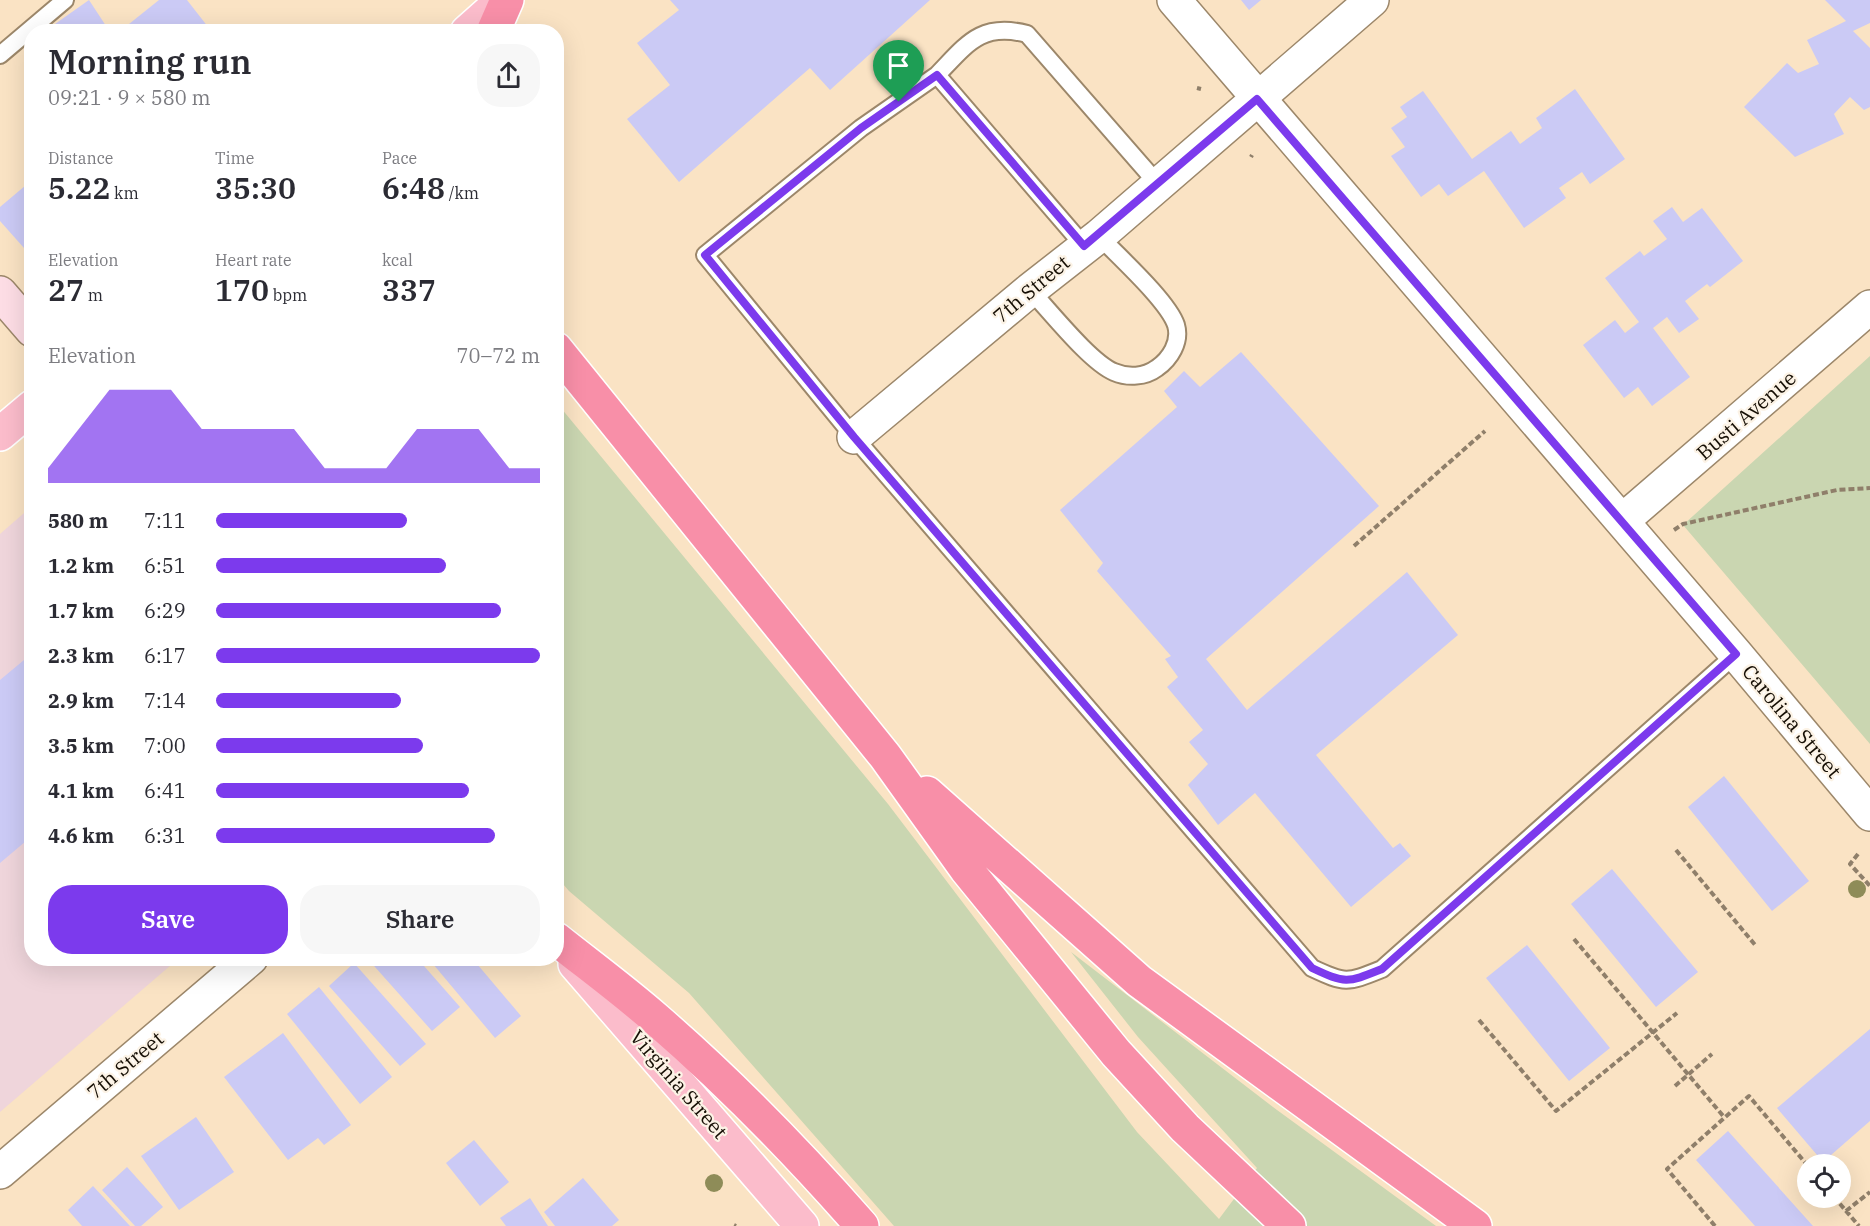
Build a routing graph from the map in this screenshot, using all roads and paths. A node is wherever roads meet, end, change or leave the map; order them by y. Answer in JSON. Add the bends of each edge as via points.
{"nodes":[{"id":1,"x":65,"y":0,"type":"edge"},
{"id":2,"x":505,"y":0,"type":"edge"},
{"id":3,"x":1174,"y":0,"type":"edge"},
{"id":4,"x":1372,"y":0,"type":"edge"},
{"id":5,"x":37,"y":24,"type":"edge"},
{"id":6,"x":476,"y":24,"type":"edge"},
{"id":7,"x":496,"y":24,"type":"edge"},
{"id":8,"x":24,"y":35,"type":"edge"},
{"id":9,"x":0,"y":55,"type":"edge"},
{"id":10,"x":937,"y":75,"type":"junction"},
{"id":11,"x":1257,"y":99,"type":"junction"},
{"id":12,"x":1157,"y":183,"type":"junction"},
{"id":13,"x":1091,"y":241,"type":"junction"},
{"id":14,"x":1030,"y":290,"type":"junction"},
{"id":15,"x":0,"y":293,"type":"edge"},
{"id":16,"x":1870,"y":307,"type":"edge"},
{"id":17,"x":24,"y":321,"type":"edge"},
{"id":18,"x":564,"y":359,"type":"edge"},
{"id":19,"x":24,"y":414,"type":"edge"},
{"id":20,"x":1485,"y":430,"type":"dead end"},
{"id":21,"x":0,"y":434,"type":"edge"},
{"id":22,"x":854,"y":437,"type":"junction"},
{"id":23,"x":1870,"y":488,"type":"edge"},
{"id":24,"x":1622,"y":521,"type":"junction"},
{"id":25,"x":1674,"y":531,"type":"dead end"},
{"id":26,"x":1354,"y":546,"type":"dead end"},
{"id":27,"x":1736,"y":654,"type":"junction"},
{"id":28,"x":885,"y":756,"type":"junction"},
{"id":29,"x":1870,"y":814,"type":"edge"},
{"id":30,"x":1676,"y":850,"type":"dead end"},
{"id":31,"x":1858,"y":854,"type":"dead end"},
{"id":32,"x":1870,"y":886,"type":"edge"},
{"id":33,"x":1574,"y":939,"type":"dead end"},
{"id":34,"x":1756,"y":946,"type":"dead end"},
{"id":35,"x":564,"y":947,"type":"edge"},
{"id":36,"x":564,"y":950,"type":"edge"},
{"id":37,"x":242,"y":966,"type":"edge"},
{"id":38,"x":1677,"y":1013,"type":"dead end"},
{"id":39,"x":1479,"y":1020,"type":"dead end"},
{"id":40,"x":1653,"y":1033,"type":"junction"},
{"id":41,"x":1712,"y":1054,"type":"dead end"},
{"id":42,"x":1688,"y":1075,"type":"junction"},
{"id":43,"x":1675,"y":1086,"type":"dead end"},
{"id":44,"x":1724,"y":1117,"type":"junction"},
{"id":45,"x":1798,"y":1154,"type":"edge"},
{"id":46,"x":0,"y":1172,"type":"edge"},
{"id":47,"x":1870,"y":1192,"type":"edge"},
{"id":48,"x":1843,"y":1208,"type":"edge"},
{"id":49,"x":1846,"y":1211,"type":"junction"},
{"id":50,"x":800,"y":1225,"type":"edge"},
{"id":51,"x":862,"y":1226,"type":"edge"},
{"id":52,"x":1288,"y":1226,"type":"edge"},
{"id":53,"x":1475,"y":1226,"type":"edge"},
{"id":54,"x":1715,"y":1226,"type":"edge"},
{"id":55,"x":1859,"y":1226,"type":"edge"}],
"edges":[{"from":1,"to":5,"type":"lane"},
{"from":2,"to":6,"type":"main road"},
{"from":2,"to":7,"type":"highway"},
{"from":3,"to":11,"type":"street","name":"Carolina Street"},
{"from":4,"to":11,"type":"street","name":"7th Street"},
{"from":8,"to":9,"type":"lane"},
{"from":10,"to":12,"type":"lane","via":[[985,32],[1005,28],[1027,34]]},
{"from":10,"to":13,"type":"lane"},
{"from":10,"to":22,"type":"lane","via":[[861,128],[705,255]]},
{"from":11,"to":12,"type":"street","name":"7th Street"},
{"from":11,"to":24,"type":"street","name":"Carolina Street"},
{"from":12,"to":13,"type":"street","name":"7th Street"},
{"from":13,"to":14,"type":"street","name":"7th Street"},
{"from":13,"to":14,"type":"lane","via":[[1168,310],[1177,327],[1168,361],[1152,372],[1131,377],[1113,372],[1098,362]]},
{"from":14,"to":22,"type":"street","name":"7th Street"},
{"from":15,"to":17,"type":"main road"},
{"from":16,"to":24,"type":"street","name":"Busti Avenue"},
{"from":18,"to":28,"type":"highway"},
{"from":19,"to":21,"type":"main road"},
{"from":20,"to":26,"type":"path"},
{"from":22,"to":27,"type":"lane","via":[[1312,968],[1339,981],[1382,969]]},
{"from":23,"to":25,"type":"path","via":[[1837,490],[1683,524]]},
{"from":24,"to":27,"type":"street","name":"Carolina Street"},
{"from":27,"to":29,"type":"street","name":"Carolina Street"},
{"from":28,"to":52,"type":"highway","via":[[966,869],[1116,1053],[1241,1184]]},
{"from":28,"to":53,"type":"highway","via":[[1139,981]]},
{"from":30,"to":34,"type":"path"},
{"from":31,"to":32,"type":"path","via":[[1850,864]]},
{"from":33,"to":40,"type":"path"},
{"from":35,"to":51,"type":"highway","via":[[657,1019],[797,1152]]},
{"from":36,"to":50,"type":"main road","name":"Virginia Street"},
{"from":37,"to":46,"type":"street","name":"7th Street"},
{"from":38,"to":40,"type":"path"},
{"from":39,"to":40,"type":"path","via":[[1556,1111]]},
{"from":40,"to":42,"type":"path"},
{"from":41,"to":42,"type":"path"},
{"from":42,"to":43,"type":"path"},
{"from":42,"to":44,"type":"path"},
{"from":44,"to":45,"type":"path","via":[[1749,1096]]},
{"from":44,"to":54,"type":"path","via":[[1666,1169]]},
{"from":47,"to":49,"type":"path"},
{"from":48,"to":49,"type":"path"},
{"from":49,"to":55,"type":"path"}]}
